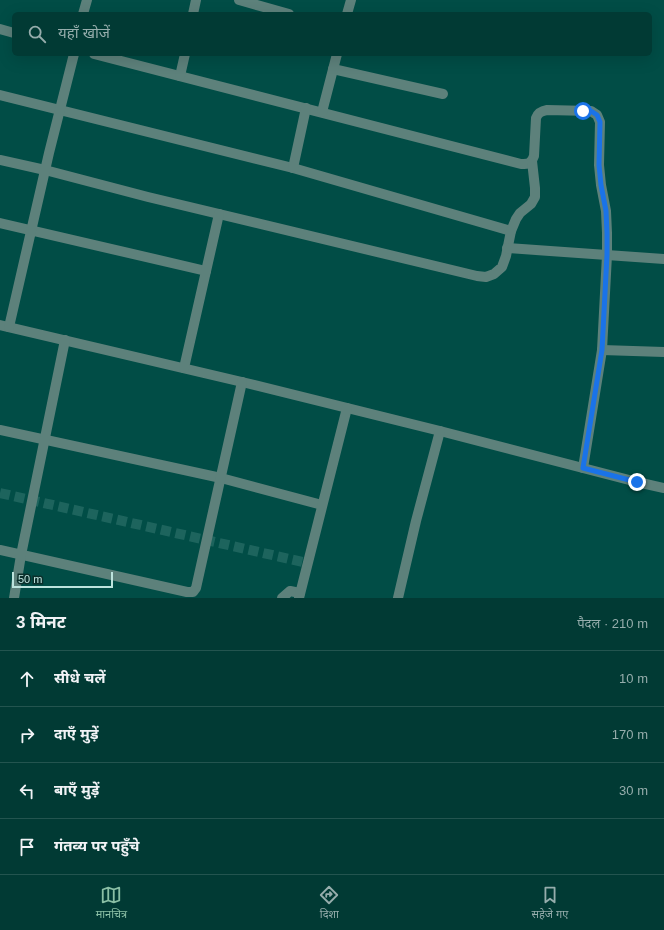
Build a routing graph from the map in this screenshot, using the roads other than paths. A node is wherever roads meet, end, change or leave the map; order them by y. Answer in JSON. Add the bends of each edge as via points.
{"nodes":[{"id":1,"x":87,"y":0,"type":"edge"},
{"id":2,"x":196,"y":0,"type":"edge"},
{"id":3,"x":239,"y":0,"type":"edge"},
{"id":4,"x":351,"y":0,"type":"edge"},
{"id":5,"x":84,"y":12,"type":"edge"},
{"id":6,"x":193,"y":12,"type":"edge"},
{"id":7,"x":282,"y":12,"type":"edge"},
{"id":8,"x":348,"y":12,"type":"edge"},
{"id":9,"x":0,"y":29,"type":"edge"},
{"id":10,"x":12,"y":32,"type":"edge"},
{"id":11,"x":74,"y":56,"type":"edge"},
{"id":12,"x":102,"y":56,"type":"edge"},
{"id":13,"x":184,"y":56,"type":"edge"},
{"id":14,"x":336,"y":56,"type":"edge"},
{"id":15,"x":333,"y":69,"type":"junction"},
{"id":16,"x":180,"y":76,"type":"junction"},
{"id":17,"x":443,"y":94,"type":"dead end"},
{"id":18,"x":0,"y":95,"type":"edge"},
{"id":19,"x":306,"y":108,"type":"junction"},
{"id":20,"x":60,"y":110,"type":"junction"},
{"id":21,"x":322,"y":112,"type":"junction"},
{"id":22,"x":0,"y":160,"type":"edge"},
{"id":23,"x":532,"y":161,"type":"junction"},
{"id":24,"x":293,"y":168,"type":"junction"},
{"id":25,"x":45,"y":170,"type":"junction"},
{"id":26,"x":219,"y":214,"type":"junction"},
{"id":27,"x":0,"y":223,"type":"edge"},
{"id":28,"x":31,"y":230,"type":"junction"},
{"id":29,"x":511,"y":231,"type":"junction"},
{"id":30,"x":507,"y":248,"type":"junction"},
{"id":31,"x":607,"y":255,"type":"junction"},
{"id":32,"x":664,"y":259,"type":"edge"},
{"id":33,"x":206,"y":272,"type":"junction"},
{"id":34,"x":4,"y":326,"type":"edge"},
{"id":35,"x":65,"y":340,"type":"junction"},
{"id":36,"x":602,"y":350,"type":"junction"},
{"id":37,"x":664,"y":352,"type":"edge"},
{"id":38,"x":184,"y":368,"type":"junction"},
{"id":39,"x":242,"y":382,"type":"junction"},
{"id":40,"x":347,"y":408,"type":"junction"},
{"id":41,"x":0,"y":430,"type":"edge"},
{"id":42,"x":440,"y":431,"type":"junction"},
{"id":43,"x":44,"y":440,"type":"junction"},
{"id":44,"x":583,"y":468,"type":"junction"},
{"id":45,"x":221,"y":478,"type":"junction"},
{"id":46,"x":664,"y":488,"type":"edge"},
{"id":47,"x":322,"y":505,"type":"junction"},
{"id":48,"x":0,"y":550,"type":"edge"},
{"id":49,"x":21,"y":555,"type":"junction"},
{"id":50,"x":299,"y":596,"type":"edge"},
{"id":51,"x":14,"y":598,"type":"edge"},
{"id":52,"x":282,"y":598,"type":"edge"},
{"id":53,"x":398,"y":598,"type":"edge"}],
"edges":[{"from":1,"to":5,"type":"street"},
{"from":2,"to":6,"type":"street"},
{"from":3,"to":7,"type":"street"},
{"from":4,"to":8,"type":"street"},
{"from":9,"to":10,"type":"street"},
{"from":11,"to":20,"type":"street"},
{"from":12,"to":16,"type":"street"},
{"from":13,"to":16,"type":"street"},
{"from":14,"to":15,"type":"street"},
{"from":15,"to":17,"type":"street"},
{"from":15,"to":21,"type":"street"},
{"from":16,"to":19,"type":"street"},
{"from":18,"to":20,"type":"street"},
{"from":19,"to":21,"type":"street"},
{"from":19,"to":24,"type":"street"},
{"from":20,"to":24,"type":"street"},
{"from":20,"to":25,"type":"street"},
{"from":21,"to":23,"type":"street","via":[[521,164]]},
{"from":22,"to":25,"type":"street"},
{"from":23,"to":29,"type":"street","via":[[535,197],[520,213]]},
{"from":23,"to":31,"type":"street","via":[[536,118],[542,111],[591,111],[597,115],[600,122],[599,165],[606,211]]},
{"from":24,"to":29,"type":"street"},
{"from":25,"to":26,"type":"street"},
{"from":25,"to":28,"type":"street"},
{"from":26,"to":30,"type":"street","via":[[477,276],[486,277],[502,267]]},
{"from":26,"to":33,"type":"street"},
{"from":27,"to":28,"type":"street"},
{"from":28,"to":33,"type":"street"},
{"from":28,"to":34,"type":"street"},
{"from":29,"to":30,"type":"street"},
{"from":30,"to":31,"type":"street"},
{"from":31,"to":32,"type":"street"},
{"from":31,"to":36,"type":"street"},
{"from":33,"to":38,"type":"street"},
{"from":34,"to":35,"type":"street"},
{"from":35,"to":38,"type":"street"},
{"from":35,"to":43,"type":"street"},
{"from":36,"to":37,"type":"street"},
{"from":36,"to":44,"type":"street"},
{"from":38,"to":39,"type":"street"},
{"from":39,"to":40,"type":"street"},
{"from":39,"to":45,"type":"street"},
{"from":40,"to":42,"type":"street"},
{"from":40,"to":47,"type":"street"},
{"from":41,"to":43,"type":"street"},
{"from":42,"to":44,"type":"street"},
{"from":42,"to":53,"type":"street"},
{"from":43,"to":45,"type":"street"},
{"from":43,"to":49,"type":"street"},
{"from":44,"to":46,"type":"street"},
{"from":45,"to":47,"type":"street"},
{"from":45,"to":49,"type":"street","via":[[193,592]]},
{"from":47,"to":50,"type":"street"},
{"from":48,"to":49,"type":"street"},
{"from":49,"to":51,"type":"street"},
{"from":50,"to":52,"type":"street","via":[[290,592]]}]}
